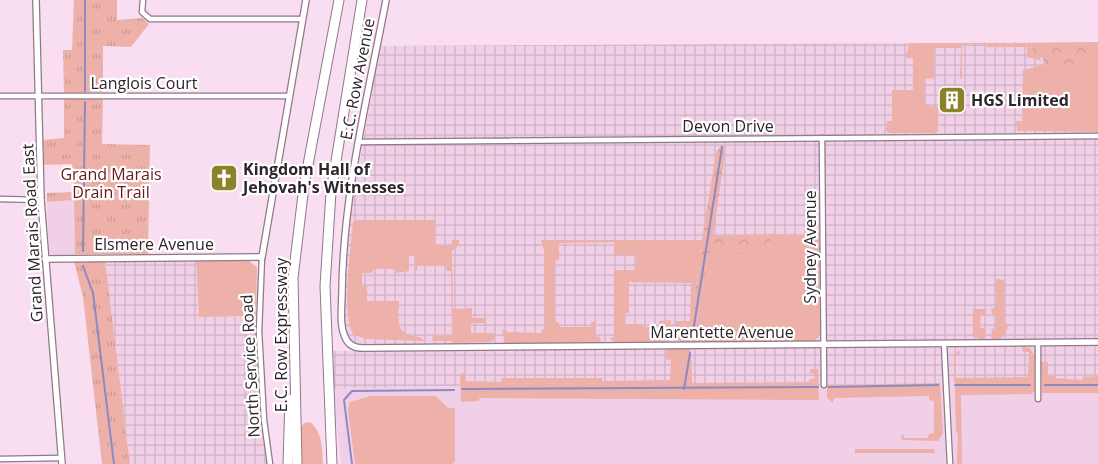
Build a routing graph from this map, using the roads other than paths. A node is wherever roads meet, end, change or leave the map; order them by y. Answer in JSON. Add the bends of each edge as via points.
{"nodes":[{"id":1,"x":36,"y":0,"type":"edge"},
{"id":2,"x":143,"y":0,"type":"edge"},
{"id":3,"x":306,"y":0,"type":"edge"},
{"id":4,"x":339,"y":0,"type":"edge"},
{"id":5,"x":362,"y":0,"type":"edge"},
{"id":6,"x":386,"y":0,"type":"edge"},
{"id":7,"x":302,"y":19,"type":"junction"},
{"id":8,"x":39,"y":95,"type":"junction"},
{"id":9,"x":0,"y":96,"type":"edge"},
{"id":10,"x":289,"y":96,"type":"junction"},
{"id":11,"x":1098,"y":136,"type":"edge"},
{"id":12,"x":822,"y":138,"type":"junction"},
{"id":13,"x":359,"y":142,"type":"junction"},
{"id":14,"x":0,"y":200,"type":"edge"},
{"id":15,"x":41,"y":200,"type":"junction"},
{"id":16,"x":262,"y":256,"type":"junction"},
{"id":17,"x":45,"y":259,"type":"junction"},
{"id":18,"x":292,"y":278,"type":"junction"},
{"id":19,"x":348,"y":342,"type":"joint"},
{"id":20,"x":1098,"y":342,"type":"edge"},
{"id":21,"x":1038,"y":343,"type":"junction"},
{"id":22,"x":944,"y":344,"type":"junction"},
{"id":23,"x":824,"y":345,"type":"junction"},
{"id":24,"x":824,"y":385,"type":"dead end"},
{"id":25,"x":1038,"y":399,"type":"dead end"},
{"id":26,"x":0,"y":458,"type":"edge"},
{"id":27,"x":62,"y":461,"type":"edge"},
{"id":28,"x":270,"y":464,"type":"edge"},
{"id":29,"x":288,"y":464,"type":"edge"},
{"id":30,"x":297,"y":464,"type":"edge"},
{"id":31,"x":332,"y":464,"type":"edge"},
{"id":32,"x":950,"y":464,"type":"edge"}],
"edges":[{"from":1,"to":8,"type":"street","name":"Grand Marais Road East"},
{"from":2,"to":7,"type":"street","via":[[142,12],[150,19]]},
{"from":3,"to":7,"type":"street","name":"North Service Road"},
{"from":4,"to":18,"type":"highway","name":"E.C. Row Expressway","via":[[304,186]]},
{"from":5,"to":31,"type":"highway","via":[[330,201],[325,286]]},
{"from":6,"to":13,"type":"street","name":"E.C. Row Avenue"},
{"from":7,"to":10,"type":"street","name":"North Service Road"},
{"from":8,"to":9,"type":"street","name":"Langlois Court"},
{"from":8,"to":10,"type":"street","name":"Langlois Court"},
{"from":8,"to":15,"type":"street","name":"Grand Marais Road East"},
{"from":10,"to":16,"type":"street","name":"North Service Road"},
{"from":11,"to":12,"type":"street","name":"Devon Drive"},
{"from":12,"to":13,"type":"street","name":"Devon Drive"},
{"from":12,"to":23,"type":"street","name":"Sydney Avenue"},
{"from":13,"to":19,"type":"street","name":"E.C. Row Avenue","via":[[342,266],[342,319]]},
{"from":14,"to":15,"type":"street"},
{"from":15,"to":17,"type":"street","name":"Grand Marais Road East"},
{"from":16,"to":17,"type":"street","name":"Elsmere Avenue"},
{"from":16,"to":28,"type":"street","name":"North Service Road","via":[[259,331]]},
{"from":17,"to":27,"type":"street","name":"Grand Marais Road East"},
{"from":18,"to":29,"type":"highway"},
{"from":18,"to":30,"type":"highway","name":"E.C. Row Expressway"},
{"from":19,"to":23,"type":"street","name":"Marentette Avenue","via":[[358,348]]},
{"from":20,"to":21,"type":"street","name":"Marentette Avenue"},
{"from":21,"to":22,"type":"street","name":"Marentette Avenue"},
{"from":21,"to":25,"type":"street"},
{"from":22,"to":23,"type":"street","name":"Marentette Avenue"},
{"from":22,"to":32,"type":"street"},
{"from":23,"to":24,"type":"street","name":"Sydney Avenue"},
{"from":26,"to":27,"type":"street"}]}
